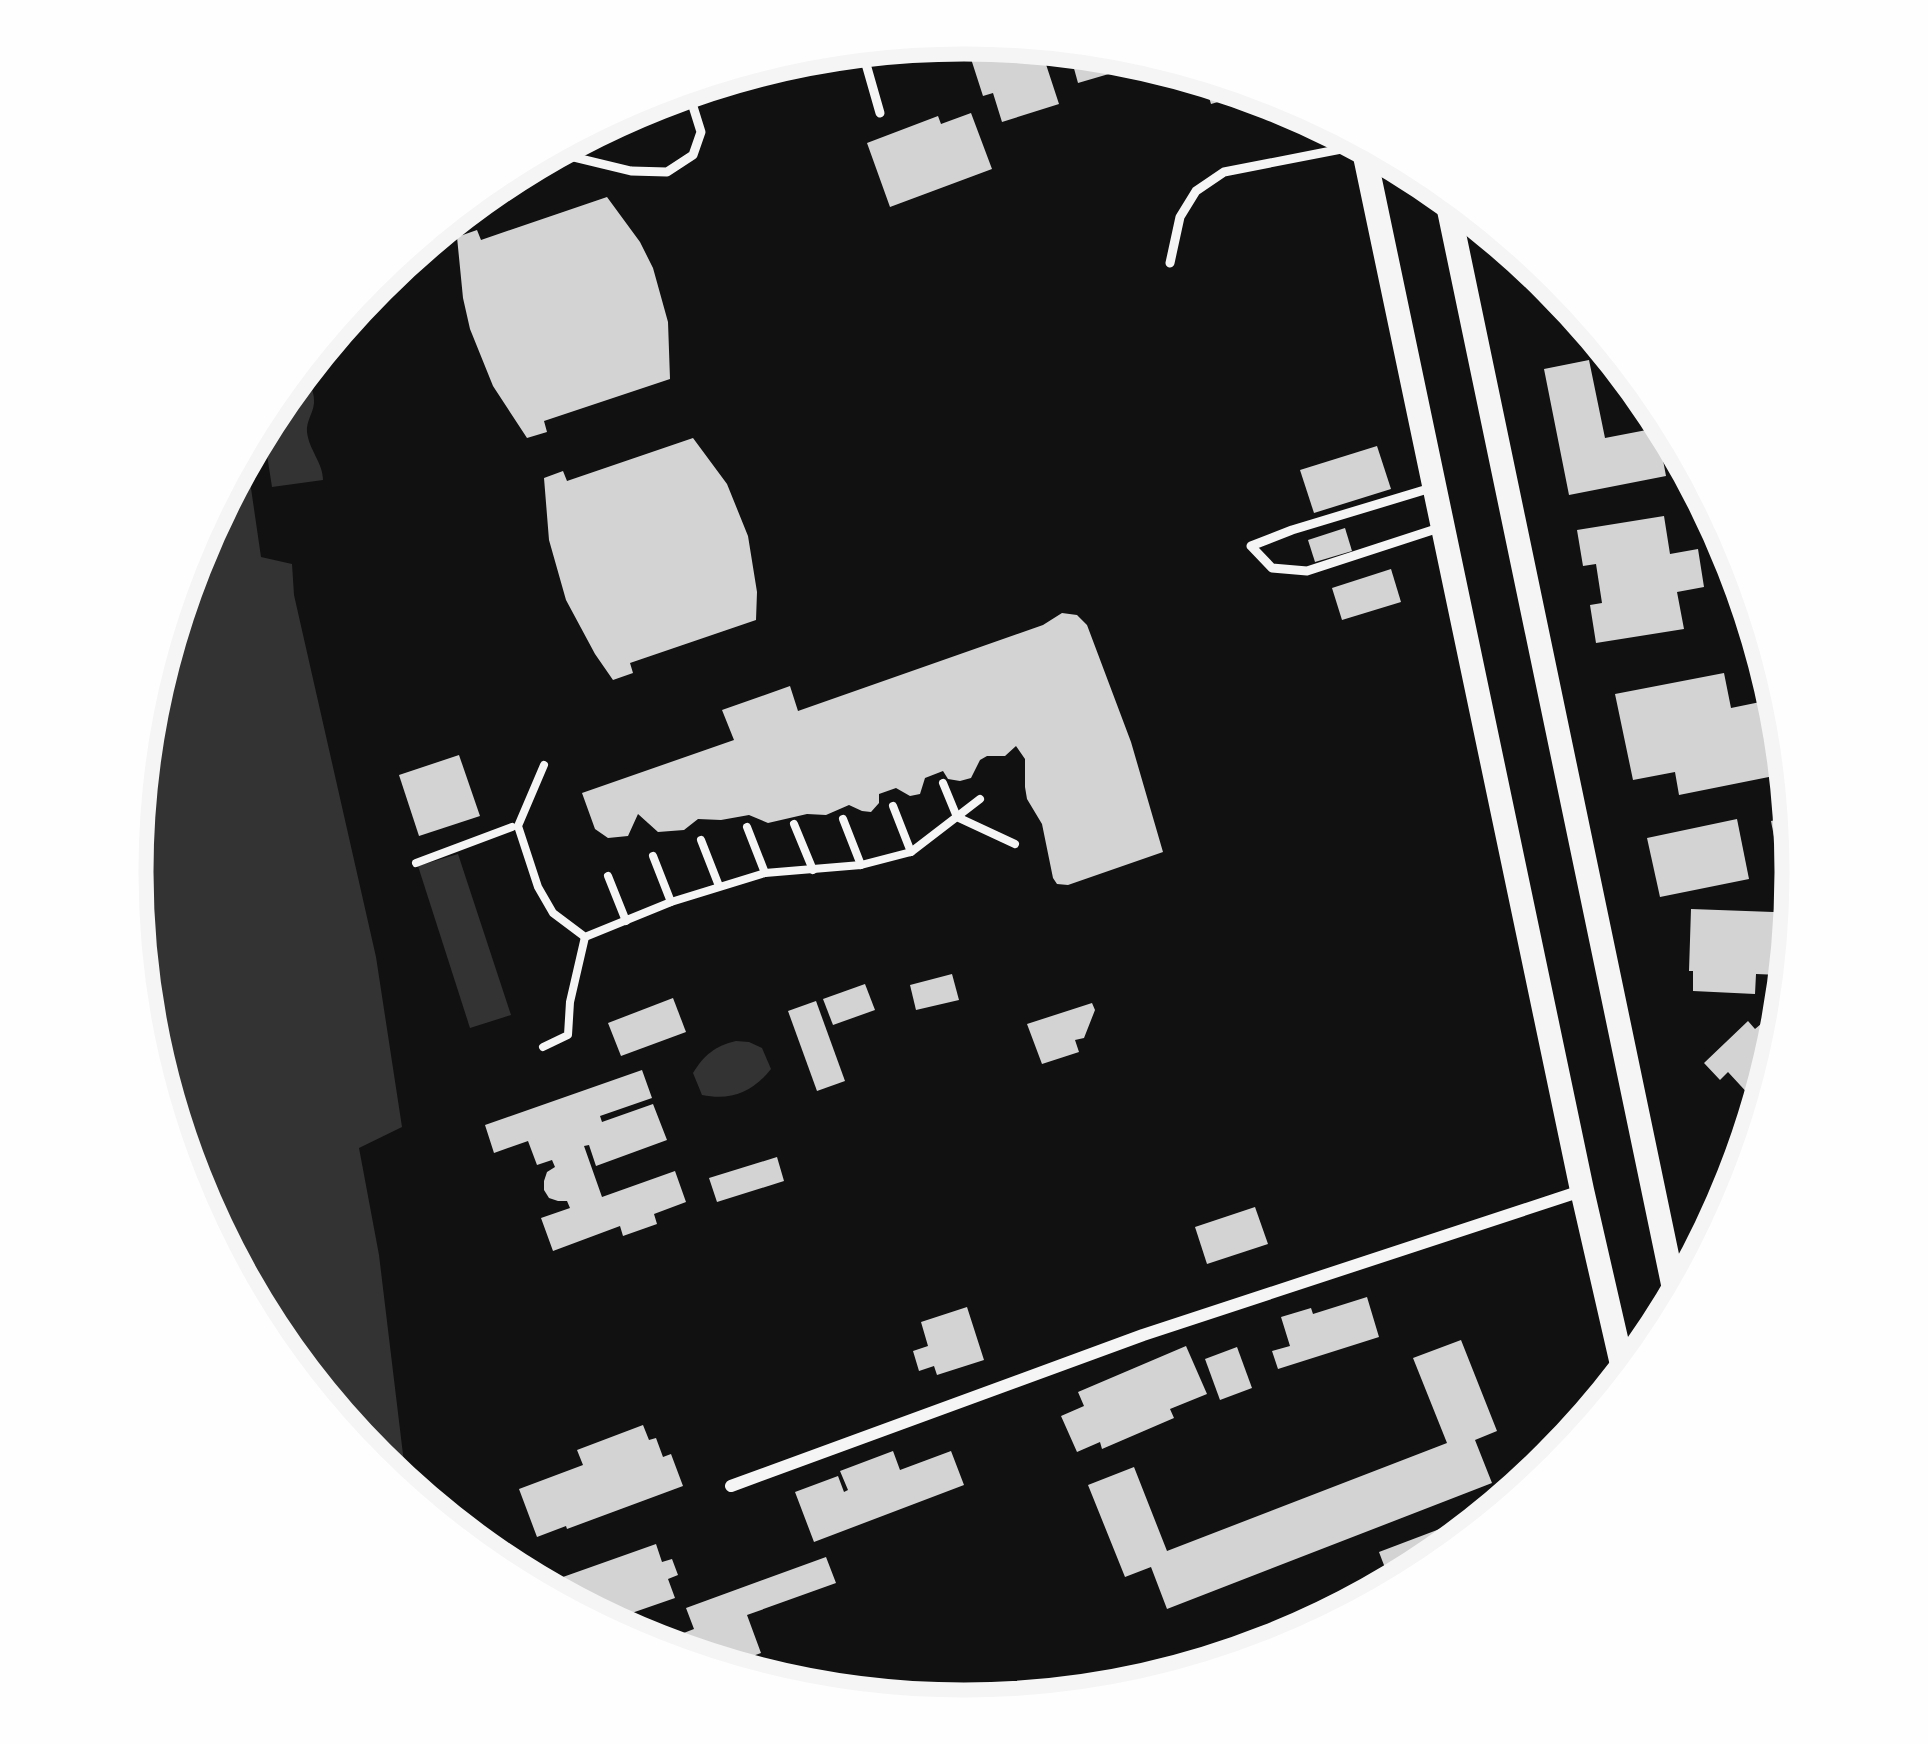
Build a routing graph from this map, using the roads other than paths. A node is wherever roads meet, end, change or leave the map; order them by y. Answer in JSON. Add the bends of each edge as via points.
{"nodes":[{"id":1,"x":865,"y":60,"type":"edge"},
{"id":2,"x":691,"y":101,"type":"edge"},
{"id":3,"x":880,"y":113,"type":"dead end"},
{"id":4,"x":1340,"y":146,"type":"edge"},
{"id":5,"x":569,"y":156,"type":"edge"},
{"id":6,"x":1366,"y":160,"type":"edge"},
{"id":7,"x":1450,"y":215,"type":"edge"},
{"id":8,"x":1170,"y":263,"type":"dead end"},
{"id":9,"x":1434,"y":487,"type":"junction"},
{"id":10,"x":1442,"y":526,"type":"junction"},
{"id":11,"x":1582,"y":1190,"type":"junction"},
{"id":12,"x":1672,"y":1281,"type":"edge"},
{"id":13,"x":1621,"y":1359,"type":"edge"},
{"id":14,"x":730,"y":1486,"type":"dead end"}],
"edges":[{"from":1,"to":3,"type":"lane"},
{"from":2,"to":5,"type":"lane","via":[[701,132],[693,155],[667,172]]},
{"from":4,"to":8,"type":"lane","via":[[1224,172],[1196,191],[1180,217]]},
{"from":6,"to":9,"type":"main road"},
{"from":7,"to":12,"type":"main road"},
{"from":9,"to":10,"type":"main road"},
{"from":9,"to":10,"type":"lane","via":[[1251,546],[1272,568],[1307,571]]},
{"from":10,"to":11,"type":"main road"},
{"from":11,"to":13,"type":"main road"},
{"from":11,"to":14,"type":"street","via":[[1143,1334]]}]}
